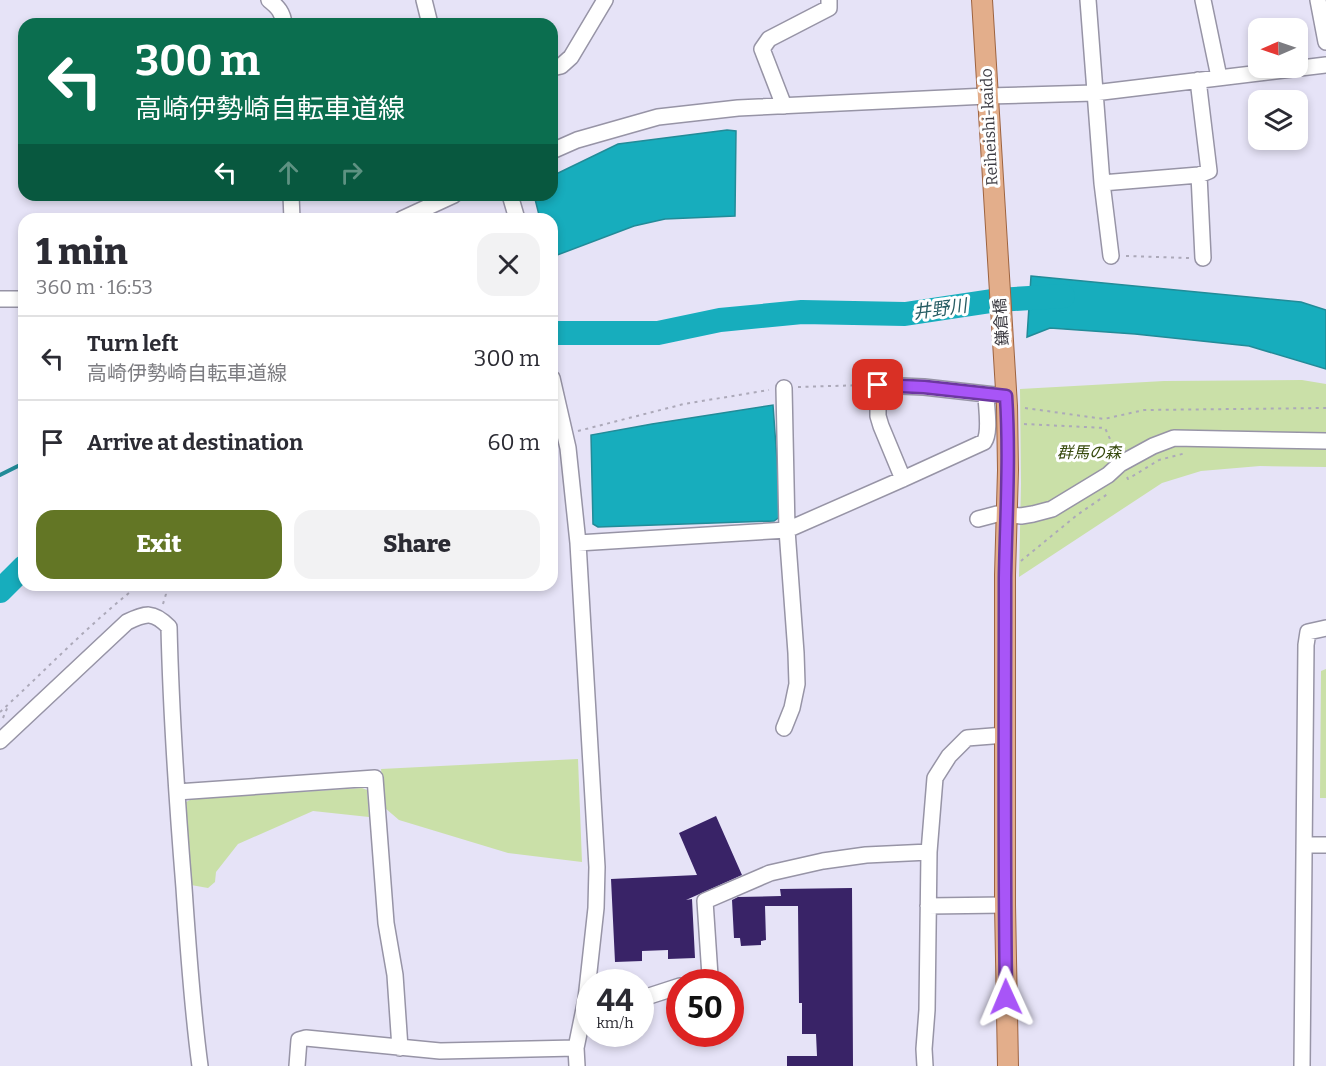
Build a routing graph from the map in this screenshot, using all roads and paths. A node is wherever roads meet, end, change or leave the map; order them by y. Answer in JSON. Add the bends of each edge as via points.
{"nodes":[{"id":1,"x":269,"y":0,"type":"edge"},
{"id":2,"x":424,"y":0,"type":"edge"},
{"id":3,"x":605,"y":0,"type":"edge"},
{"id":4,"x":829,"y":0,"type":"edge"},
{"id":5,"x":982,"y":0,"type":"edge"},
{"id":6,"x":1088,"y":0,"type":"edge"},
{"id":7,"x":1203,"y":0,"type":"edge"},
{"id":8,"x":1318,"y":0,"type":"edge"},
{"id":9,"x":284,"y":18,"type":"edge"},
{"id":10,"x":428,"y":18,"type":"edge"},
{"id":11,"x":1326,"y":42,"type":"edge"},
{"id":12,"x":1326,"y":65,"type":"edge"},
{"id":13,"x":558,"y":67,"type":"edge"},
{"id":14,"x":1219,"y":77,"type":"junction"},
{"id":15,"x":1197,"y":80,"type":"junction"},
{"id":16,"x":1095,"y":93,"type":"junction"},
{"id":17,"x":987,"y":96,"type":"junction"},
{"id":18,"x":784,"y":106,"type":"junction"},
{"id":19,"x":558,"y":148,"type":"edge"},
{"id":20,"x":1199,"y":175,"type":"junction"},
{"id":21,"x":1102,"y":183,"type":"junction"},
{"id":22,"x":441,"y":201,"type":"edge"},
{"id":23,"x":415,"y":213,"type":"edge"},
{"id":24,"x":997,"y":253,"type":"joint"},
{"id":25,"x":1111,"y":256,"type":"joint"},
{"id":26,"x":1203,"y":258,"type":"joint"},
{"id":27,"x":0,"y":299,"type":"edge"},
{"id":28,"x":18,"y":299,"type":"edge"},
{"id":29,"x":878,"y":385,"type":"junction"},
{"id":30,"x":780,"y":388,"type":"junction"},
{"id":31,"x":999,"y":394,"type":"junction"},
{"id":32,"x":558,"y":405,"type":"edge"},
{"id":33,"x":1026,"y":408,"type":"dead end"},
{"id":34,"x":1326,"y":408,"type":"edge"},
{"id":35,"x":574,"y":432,"type":"dead end"},
{"id":36,"x":1326,"y":441,"type":"edge"},
{"id":37,"x":903,"y":479,"type":"junction"},
{"id":38,"x":1110,"y":492,"type":"dead end"},
{"id":39,"x":1007,"y":514,"type":"junction"},
{"id":40,"x":978,"y":519,"type":"dead end"},
{"id":41,"x":786,"y":530,"type":"junction"},
{"id":42,"x":578,"y":543,"type":"junction"},
{"id":43,"x":1005,"y":575,"type":"junction"},
{"id":44,"x":131,"y":591,"type":"edge"},
{"id":45,"x":165,"y":591,"type":"edge"},
{"id":46,"x":166,"y":594,"type":"dead end"},
{"id":47,"x":1326,"y":628,"type":"edge"},
{"id":48,"x":9,"y":704,"type":"junction"},
{"id":49,"x":0,"y":712,"type":"edge"},
{"id":50,"x":0,"y":723,"type":"edge"},
{"id":51,"x":784,"y":728,"type":"dead end"},
{"id":52,"x":1005,"y":735,"type":"junction"},
{"id":53,"x":0,"y":741,"type":"edge"},
{"id":54,"x":177,"y":792,"type":"junction"},
{"id":55,"x":1304,"y":845,"type":"junction"},
{"id":56,"x":1326,"y":845,"type":"edge"},
{"id":57,"x":928,"y":852,"type":"junction"},
{"id":58,"x":1005,"y":905,"type":"junction"},
{"id":59,"x":928,"y":906,"type":"junction"},
{"id":60,"x":591,"y":969,"type":"edge"},
{"id":61,"x":710,"y":969,"type":"edge"},
{"id":62,"x":400,"y":1047,"type":"junction"},
{"id":63,"x":576,"y":1048,"type":"joint"},
{"id":64,"x":441,"y":1059,"type":"edge"},
{"id":65,"x":200,"y":1066,"type":"edge"},
{"id":66,"x":297,"y":1066,"type":"edge"},
{"id":67,"x":577,"y":1066,"type":"edge"},
{"id":68,"x":925,"y":1066,"type":"edge"},
{"id":69,"x":1008,"y":1066,"type":"edge"},
{"id":70,"x":1302,"y":1066,"type":"edge"}],
"edges":[{"from":1,"to":9,"type":"street"},
{"from":2,"to":10,"type":"street"},
{"from":3,"to":13,"type":"street","via":[[571,57]]},
{"from":4,"to":18,"type":"street","via":[[829,8],[769,39],[762,49]]},
{"from":5,"to":17,"type":"main road","name":"Reiheishi-kaido"},
{"from":6,"to":16,"type":"street"},
{"from":7,"to":14,"type":"street"},
{"from":8,"to":11,"type":"street"},
{"from":12,"to":14,"type":"street"},
{"from":14,"to":15,"type":"street"},
{"from":15,"to":16,"type":"street"},
{"from":15,"to":20,"type":"street","via":[[1209,171]]},
{"from":16,"to":17,"type":"street"},
{"from":16,"to":21,"type":"street"},
{"from":17,"to":18,"type":"street"},
{"from":17,"to":24,"type":"main road","name":"Reiheishi-kaido"},
{"from":18,"to":19,"type":"street","via":[[658,117]]},
{"from":20,"to":21,"type":"street"},
{"from":20,"to":26,"type":"street"},
{"from":21,"to":25,"type":"street"},
{"from":22,"to":23,"type":"street"},
{"from":24,"to":31,"type":"main road","name":"鎌倉橋"},
{"from":25,"to":26,"type":"path"},
{"from":27,"to":28,"type":"street"},
{"from":29,"to":30,"type":"path"},
{"from":29,"to":31,"type":"street"},
{"from":29,"to":37,"type":"street","via":[[878,416]]},
{"from":30,"to":35,"type":"path","via":[[684,404]]},
{"from":30,"to":41,"type":"street"},
{"from":31,"to":37,"type":"street","via":[[984,442]]},
{"from":31,"to":39,"type":"main road","via":[[1008,470]]},
{"from":32,"to":42,"type":"street","via":[[568,448]]},
{"from":33,"to":34,"type":"path","via":[[1104,418],[1144,410]]},
{"from":36,"to":39,"type":"street","via":[[1174,438],[1120,464],[1052,509],[1021,516]]},
{"from":37,"to":41,"type":"street"},
{"from":38,"to":43,"type":"path"},
{"from":39,"to":40,"type":"street"},
{"from":39,"to":43,"type":"main road"},
{"from":41,"to":42,"type":"street"},
{"from":41,"to":51,"type":"street","via":[[797,684]]},
{"from":42,"to":60,"type":"street","via":[[597,867]]},
{"from":43,"to":52,"type":"main road"},
{"from":44,"to":48,"type":"path"},
{"from":45,"to":46,"type":"path"},
{"from":47,"to":55,"type":"street","via":[[1308,632],[1306,645]]},
{"from":48,"to":49,"type":"path"},
{"from":48,"to":50,"type":"path"},
{"from":52,"to":57,"type":"street","via":[[968,738],[949,756],[935,778]]},
{"from":52,"to":58,"type":"main road"},
{"from":53,"to":54,"type":"street","via":[[127,622],[151,614],[169,627]]},
{"from":54,"to":62,"type":"street","via":[[375,778]]},
{"from":54,"to":65,"type":"street"},
{"from":55,"to":56,"type":"street"},
{"from":55,"to":70,"type":"street"},
{"from":57,"to":59,"type":"street"},
{"from":57,"to":61,"type":"street","via":[[823,861],[770,873],[705,901]]},
{"from":58,"to":59,"type":"street"},
{"from":58,"to":69,"type":"main road"},
{"from":59,"to":68,"type":"street"},
{"from":62,"to":64,"type":"street"},
{"from":62,"to":66,"type":"street","via":[[306,1038],[299,1040]]},
{"from":63,"to":64,"type":"street"},
{"from":63,"to":67,"type":"street"}]}
